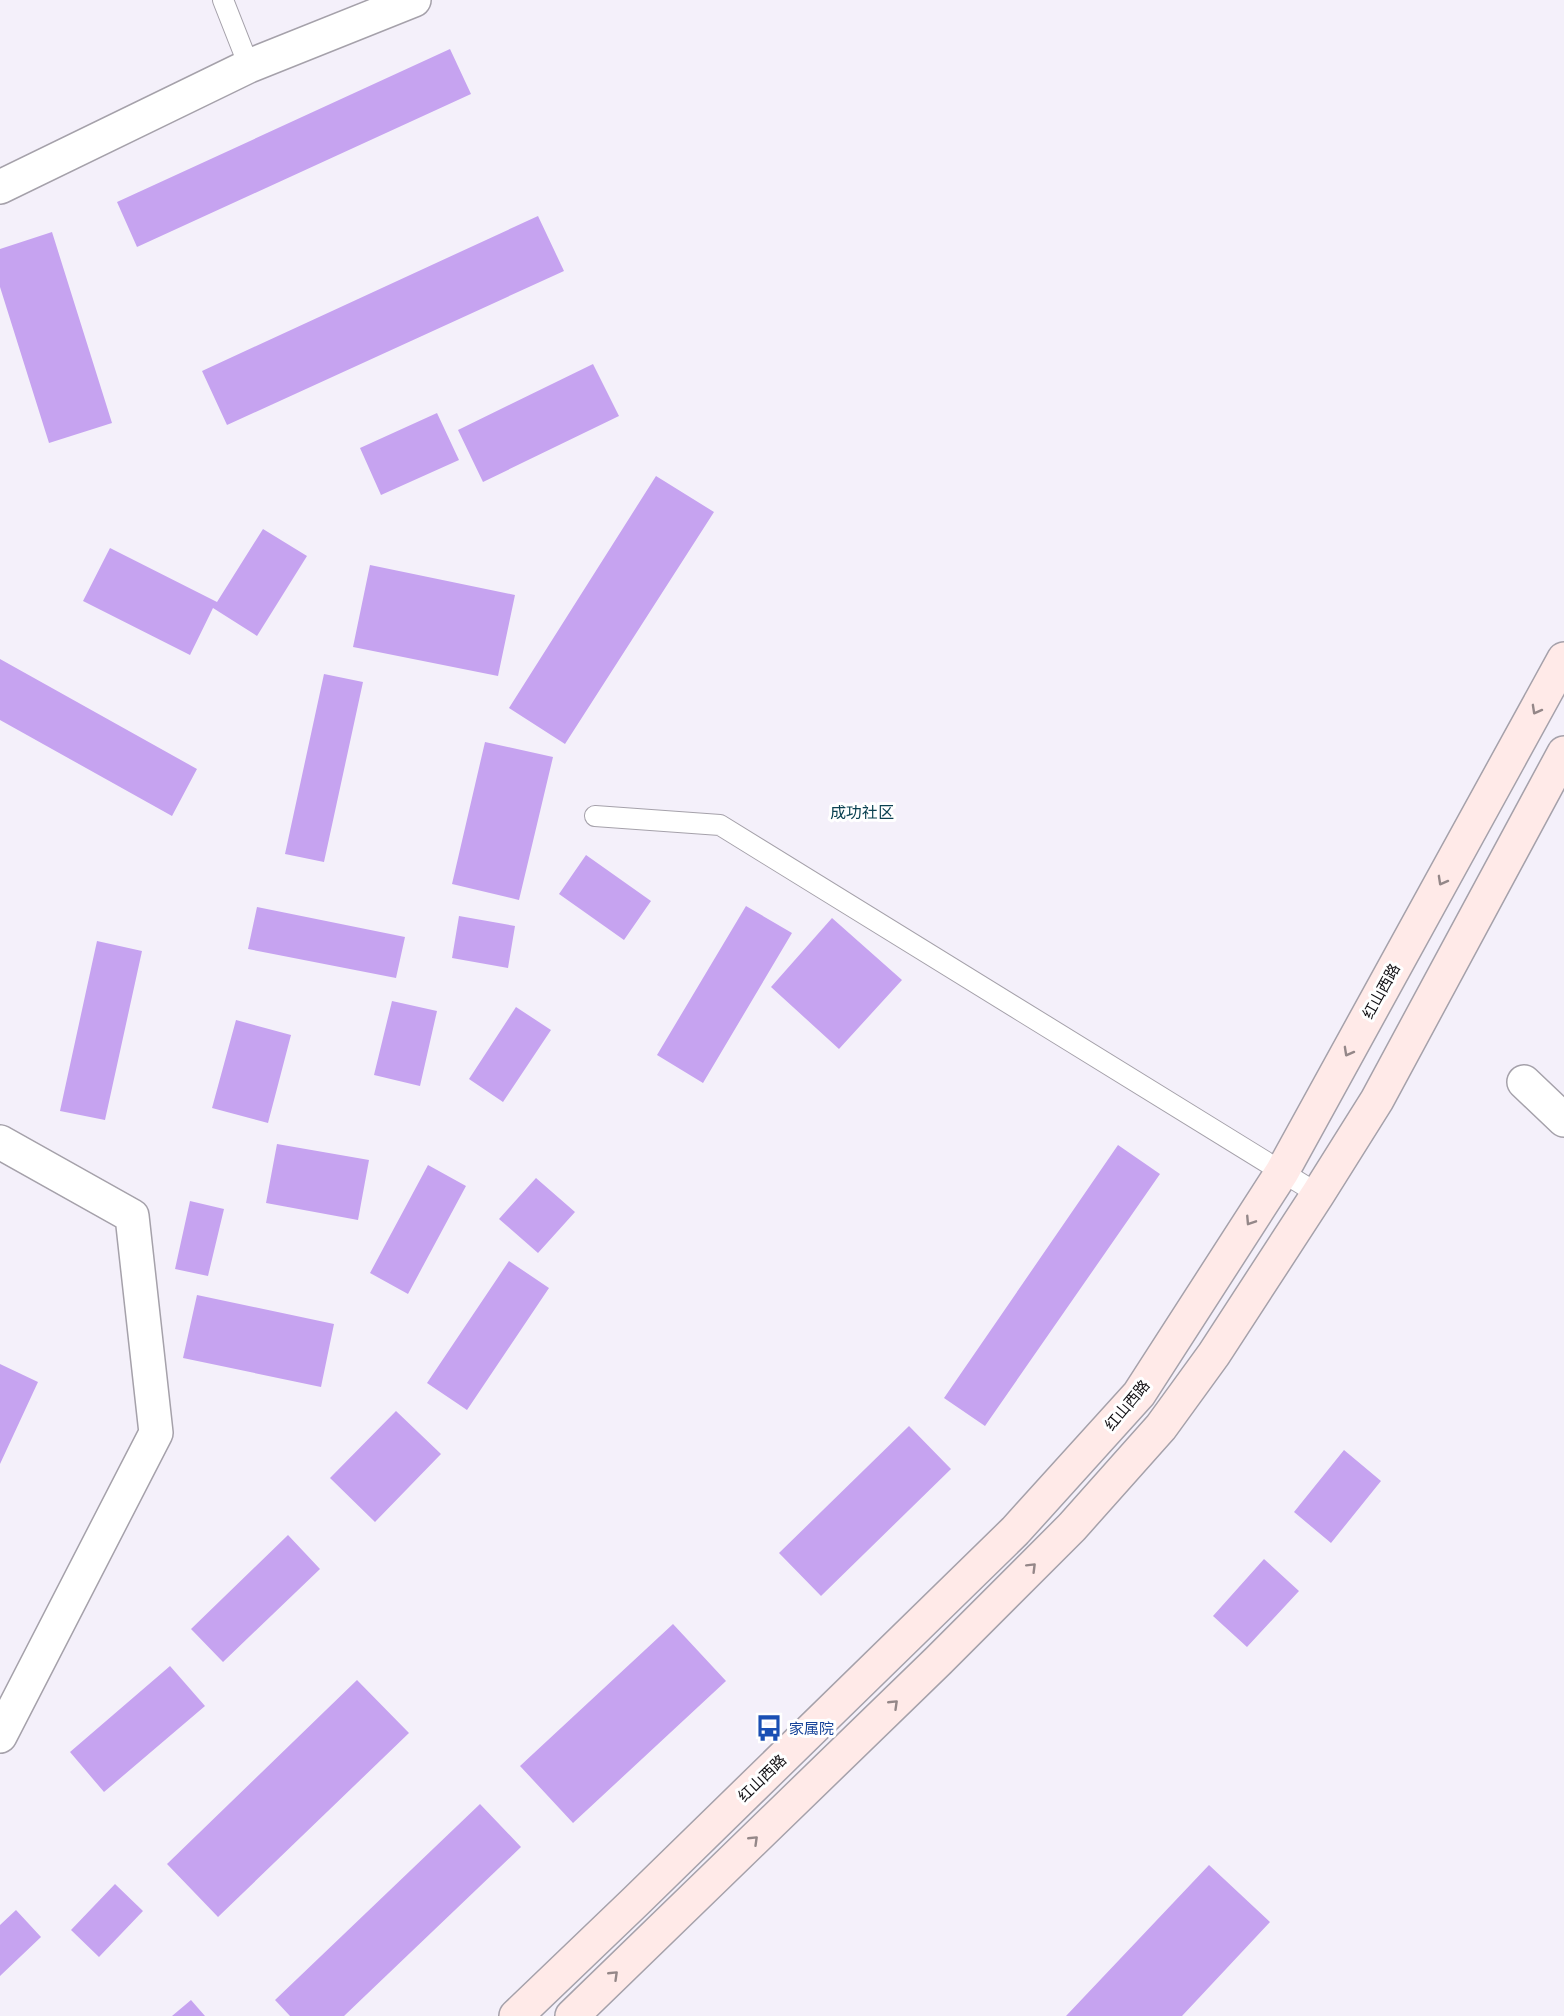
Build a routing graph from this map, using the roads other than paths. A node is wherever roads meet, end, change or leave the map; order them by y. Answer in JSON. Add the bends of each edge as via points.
{"nodes":[{"id":1,"x":223,"y":0,"type":"edge"},
{"id":2,"x":414,"y":0,"type":"edge"},
{"id":3,"x":249,"y":66,"type":"junction"},
{"id":4,"x":0,"y":187,"type":"edge"},
{"id":5,"x":1564,"y":659,"type":"edge"},
{"id":6,"x":1564,"y":753,"type":"edge"},
{"id":7,"x":595,"y":816,"type":"dead end"},
{"id":8,"x":1524,"y":1082,"type":"dead end"},
{"id":9,"x":1564,"y":1120,"type":"edge"},
{"id":10,"x":0,"y":1142,"type":"edge"},
{"id":11,"x":1282,"y":1172,"type":"junction"},
{"id":12,"x":1318,"y":1194,"type":"junction"},
{"id":13,"x":0,"y":1736,"type":"edge"},
{"id":14,"x":516,"y":2016,"type":"edge"},
{"id":15,"x":572,"y":2016,"type":"edge"}],
"edges":[{"from":1,"to":3,"type":"lane"},
{"from":2,"to":3,"type":"street"},
{"from":3,"to":4,"type":"street"},
{"from":5,"to":11,"type":"main road","name":"红山西路","one_way":true},
{"from":6,"to":12,"type":"main road","via":[[1377,1100]]},
{"from":7,"to":11,"type":"lane","via":[[720,825]]},
{"from":8,"to":9,"type":"street"},
{"from":10,"to":13,"type":"street","via":[[132,1216],[156,1433]]},
{"from":11,"to":12,"type":"lane"},
{"from":11,"to":14,"type":"main road","name":"红山西路","one_way":true,"via":[[1139,1394],[1015,1531]]},
{"from":15,"to":12,"type":"main road","one_way":true,"via":[[1072,1527],[1161,1427],[1214,1354]]}]}
